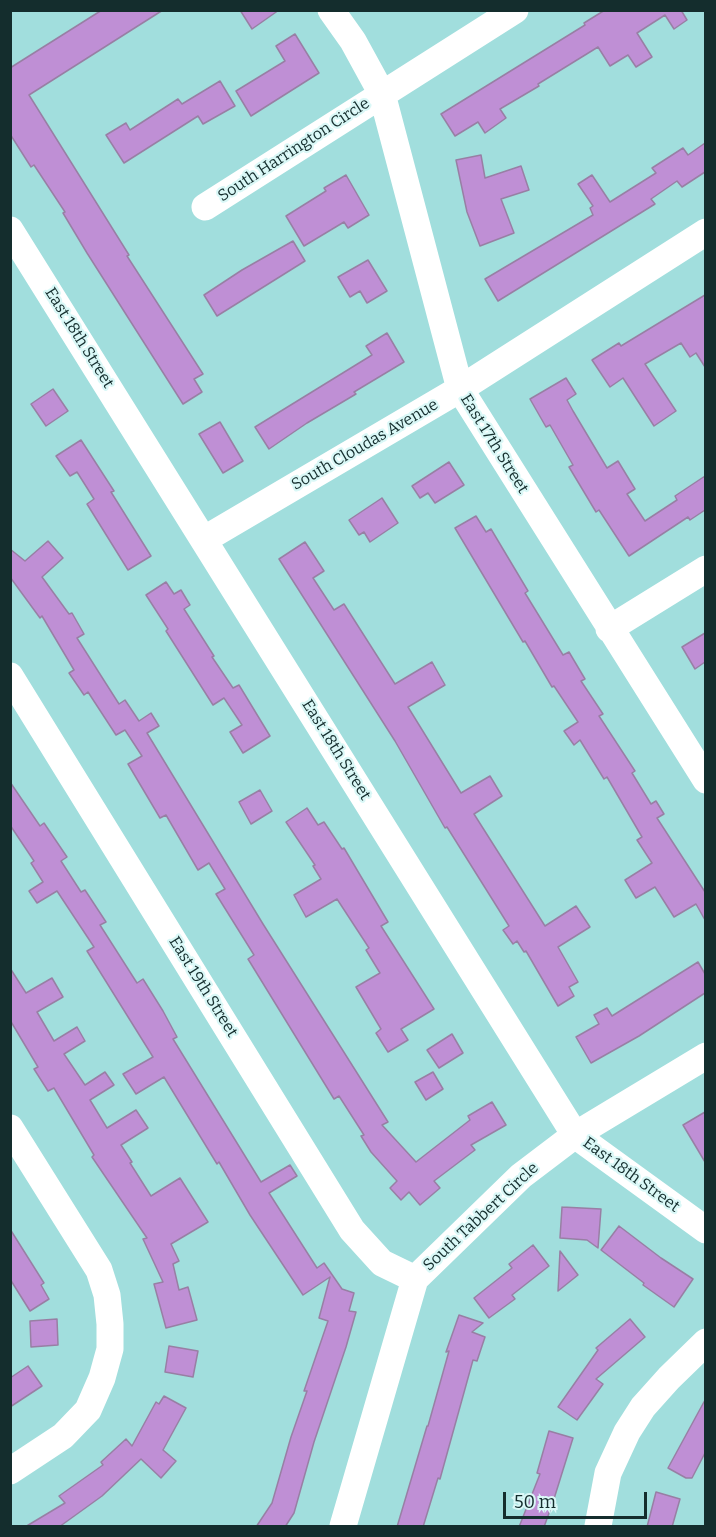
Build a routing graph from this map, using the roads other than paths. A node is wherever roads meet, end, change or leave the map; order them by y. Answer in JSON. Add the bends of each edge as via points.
{"nodes":[{"id":1,"x":332,"y":10,"type":"edge"},
{"id":2,"x":515,"y":10,"type":"edge"},
{"id":3,"x":382,"y":94,"type":"junction"},
{"id":4,"x":205,"y":207,"type":"dead end"},
{"id":5,"x":10,"y":230,"type":"edge"},
{"id":6,"x":705,"y":232,"type":"edge"},
{"id":7,"x":20,"y":264,"type":"edge"},
{"id":8,"x":460,"y":389,"type":"junction"},
{"id":9,"x":205,"y":539,"type":"junction"},
{"id":10,"x":705,"y":569,"type":"edge"},
{"id":11,"x":609,"y":629,"type":"junction"},
{"id":12,"x":10,"y":676,"type":"edge"},
{"id":13,"x":705,"y":780,"type":"edge"},
{"id":14,"x":705,"y":1056,"type":"edge"},
{"id":15,"x":10,"y":1128,"type":"edge"},
{"id":16,"x":575,"y":1135,"type":"junction"},
{"id":17,"x":705,"y":1230,"type":"edge"},
{"id":18,"x":415,"y":1279,"type":"junction"},
{"id":19,"x":705,"y":1342,"type":"edge"},
{"id":20,"x":10,"y":1471,"type":"edge"},
{"id":21,"x":343,"y":1527,"type":"edge"},
{"id":22,"x":598,"y":1527,"type":"edge"}],
"edges":[{"from":1,"to":3,"type":"street","name":"East 17th Street"},
{"from":2,"to":3,"type":"street","name":"South Harrington Circle"},
{"from":3,"to":4,"type":"street","name":"South Harrington Circle"},
{"from":3,"to":8,"type":"street","name":"East 17th Street"},
{"from":5,"to":7,"type":"street","name":"East 18th Street"},
{"from":6,"to":8,"type":"street","name":"South Cloudas Avenue"},
{"from":7,"to":9,"type":"street","name":"East 18th Street"},
{"from":8,"to":9,"type":"street","name":"South Cloudas Avenue"},
{"from":8,"to":11,"type":"street","name":"East 17th Street"},
{"from":9,"to":16,"type":"street","name":"East 18th Street"},
{"from":10,"to":11,"type":"street"},
{"from":11,"to":13,"type":"street","name":"East 17th Street"},
{"from":12,"to":18,"type":"street","name":"East 19th Street","via":[[352,1230],[382,1263]]},
{"from":14,"to":16,"type":"street","name":"South Tabbert Circle"},
{"from":15,"to":20,"type":"street","via":[[99,1270],[110,1324],[110,1349],[88,1410],[63,1436]]},
{"from":16,"to":17,"type":"street","name":"East 18th Street"},
{"from":16,"to":18,"type":"street","name":"South Tabbert Circle","via":[[521,1176]]},
{"from":18,"to":21,"type":"street","name":"South Tabbert Circle"},
{"from":19,"to":22,"type":"street","via":[[643,1407],[627,1432],[608,1473]]}]}
